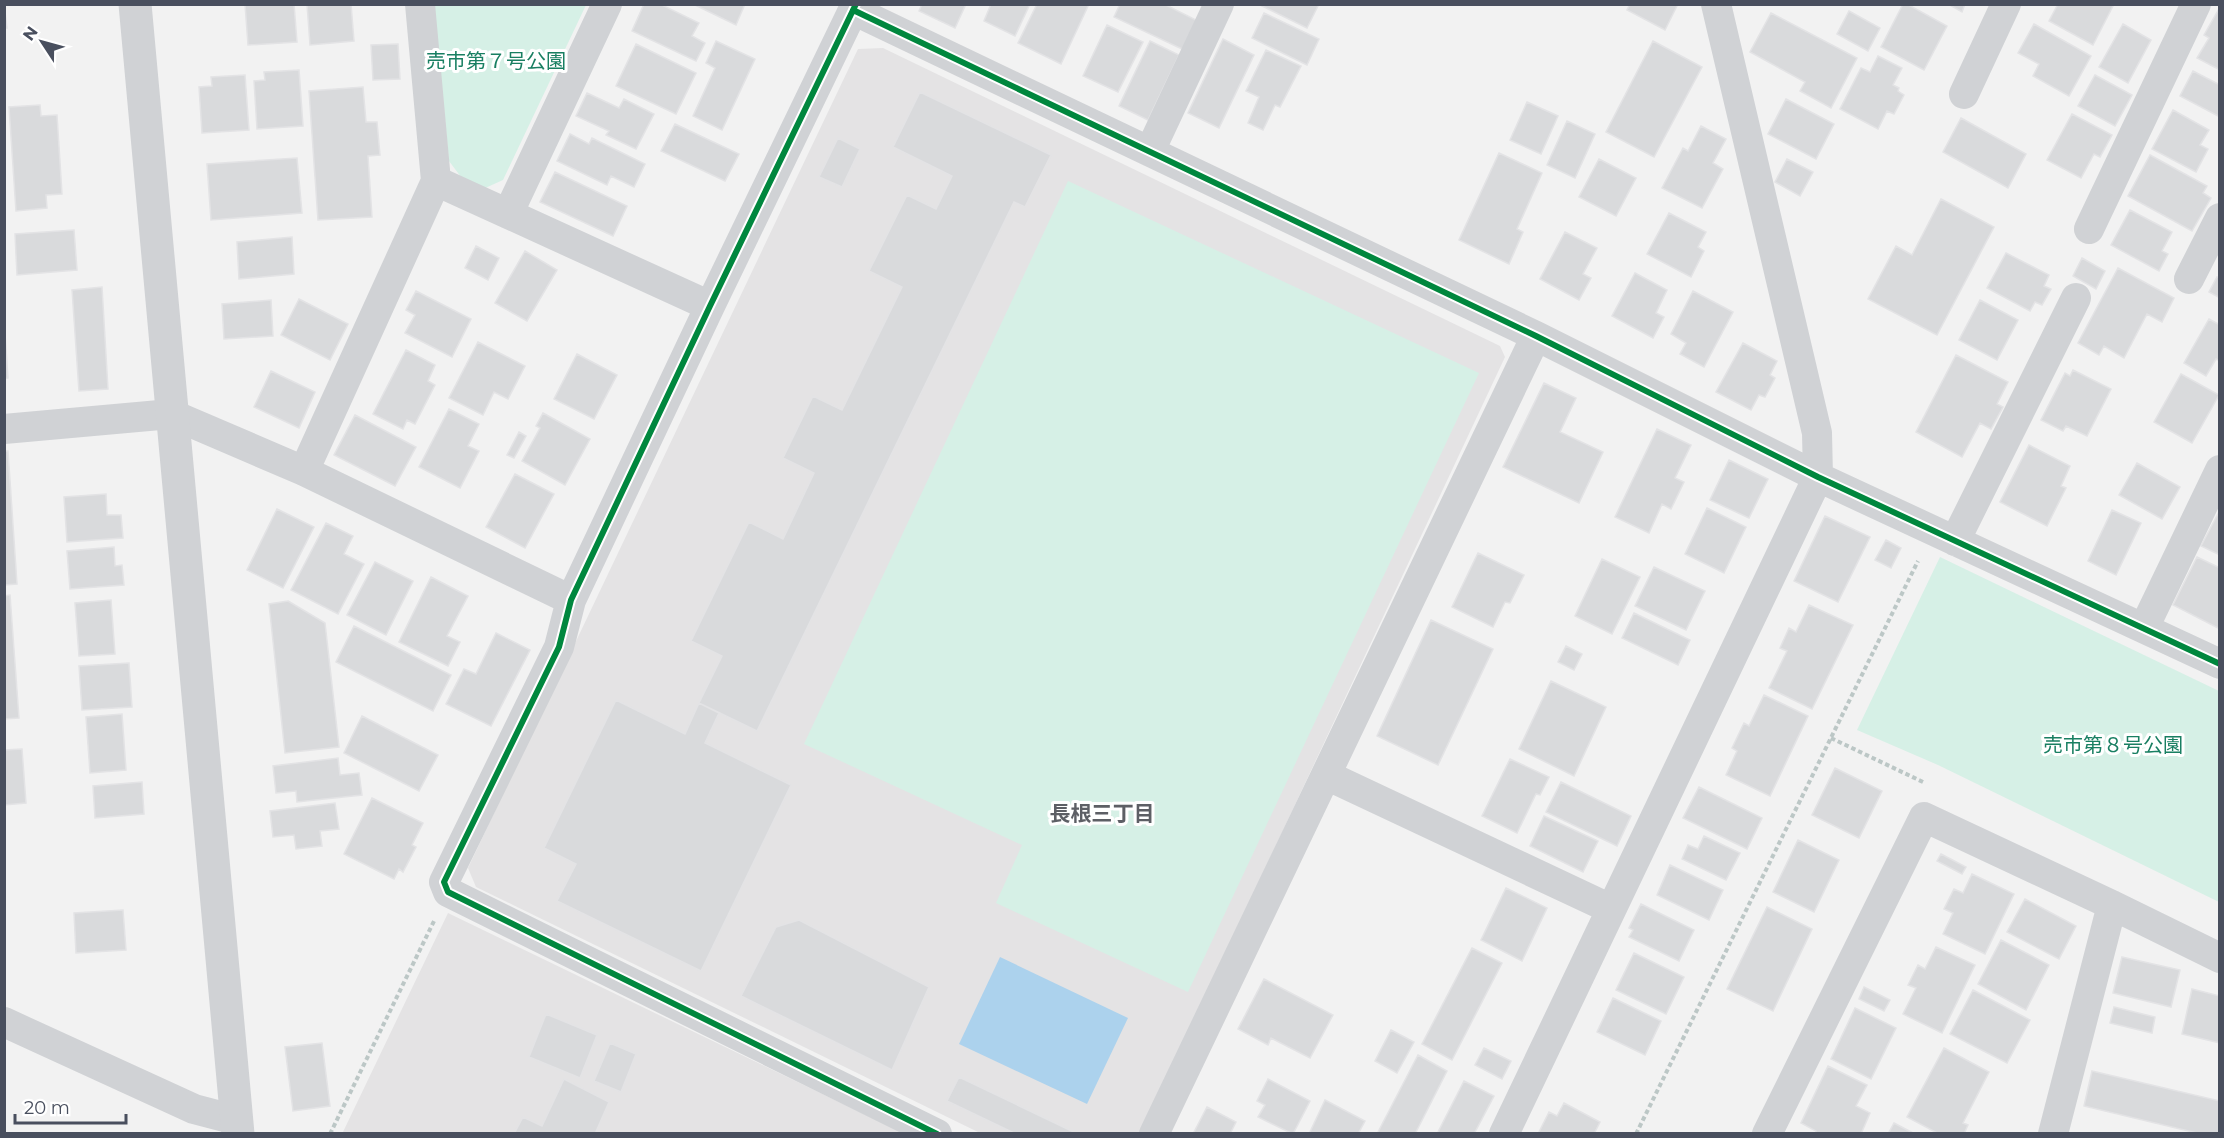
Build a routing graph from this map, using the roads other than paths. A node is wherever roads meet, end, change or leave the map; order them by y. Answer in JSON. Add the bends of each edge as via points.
{"nodes":[{"id":1,"x":135,"y":4,"type":"edge"},
{"id":2,"x":420,"y":4,"type":"edge"},
{"id":3,"x":607,"y":4,"type":"edge"},
{"id":4,"x":1219,"y":4,"type":"edge"},
{"id":5,"x":1716,"y":4,"type":"edge"},
{"id":6,"x":2006,"y":4,"type":"edge"},
{"id":7,"x":2196,"y":4,"type":"edge"},
{"id":8,"x":854,"y":7,"type":"edge"},
{"id":9,"x":1964,"y":94,"type":"dead end"},
{"id":10,"x":1150,"y":152,"type":"junction"},
{"id":11,"x":436,"y":181,"type":"junction"},
{"id":12,"x":508,"y":214,"type":"junction"},
{"id":13,"x":2220,"y":218,"type":"edge"},
{"id":14,"x":2089,"y":229,"type":"dead end"},
{"id":15,"x":2189,"y":279,"type":"dead end"},
{"id":16,"x":2076,"y":298,"type":"dead end"},
{"id":17,"x":710,"y":306,"type":"junction"},
{"id":18,"x":1536,"y":336,"type":"junction"},
{"id":19,"x":171,"y":414,"type":"junction"},
{"id":20,"x":4,"y":429,"type":"edge"},
{"id":21,"x":2220,"y":470,"type":"edge"},
{"id":22,"x":304,"y":471,"type":"junction"},
{"id":23,"x":1818,"y":477,"type":"junction"},
{"id":24,"x":1944,"y":535,"type":"junction"},
{"id":25,"x":571,"y":600,"type":"junction"},
{"id":26,"x":2144,"y":628,"type":"junction"},
{"id":27,"x":2220,"y":664,"type":"edge"},
{"id":28,"x":1326,"y":775,"type":"junction"},
{"id":29,"x":2112,"y":905,"type":"junction"},
{"id":30,"x":1611,"y":909,"type":"junction"},
{"id":31,"x":2220,"y":958,"type":"edge"},
{"id":32,"x":4,"y":1022,"type":"edge"},
{"id":33,"x":237,"y":1127,"type":"edge"},
{"id":34,"x":938,"y":1134,"type":"edge"},
{"id":35,"x":1154,"y":1134,"type":"edge"},
{"id":36,"x":1504,"y":1134,"type":"edge"},
{"id":37,"x":1767,"y":1134,"type":"edge"},
{"id":38,"x":2053,"y":1134,"type":"edge"}],
"edges":[{"from":1,"to":19,"type":"street"},
{"from":2,"to":11,"type":"street"},
{"from":3,"to":12,"type":"street"},
{"from":4,"to":10,"type":"street"},
{"from":5,"to":23,"type":"street","via":[[1817,433]]},
{"from":6,"to":9,"type":"street"},
{"from":7,"to":14,"type":"street"},
{"from":8,"to":10,"type":"street"},
{"from":8,"to":17,"type":"street"},
{"from":10,"to":18,"type":"street"},
{"from":11,"to":12,"type":"street"},
{"from":11,"to":22,"type":"street"},
{"from":12,"to":17,"type":"street"},
{"from":13,"to":15,"type":"street"},
{"from":16,"to":24,"type":"street"},
{"from":17,"to":25,"type":"street"},
{"from":18,"to":23,"type":"street"},
{"from":18,"to":28,"type":"street"},
{"from":19,"to":20,"type":"street"},
{"from":19,"to":22,"type":"street"},
{"from":19,"to":33,"type":"street"},
{"from":21,"to":26,"type":"street"},
{"from":22,"to":25,"type":"street"},
{"from":23,"to":24,"type":"street"},
{"from":23,"to":30,"type":"street"},
{"from":24,"to":26,"type":"street"},
{"from":25,"to":34,"type":"street","via":[[559,647],[444,882],[448,892]]},
{"from":26,"to":27,"type":"street"},
{"from":28,"to":30,"type":"street"},
{"from":28,"to":35,"type":"street"},
{"from":29,"to":31,"type":"street"},
{"from":29,"to":37,"type":"street","via":[[1924,817]]},
{"from":29,"to":38,"type":"street"},
{"from":30,"to":36,"type":"street"},
{"from":32,"to":33,"type":"street"}]}
